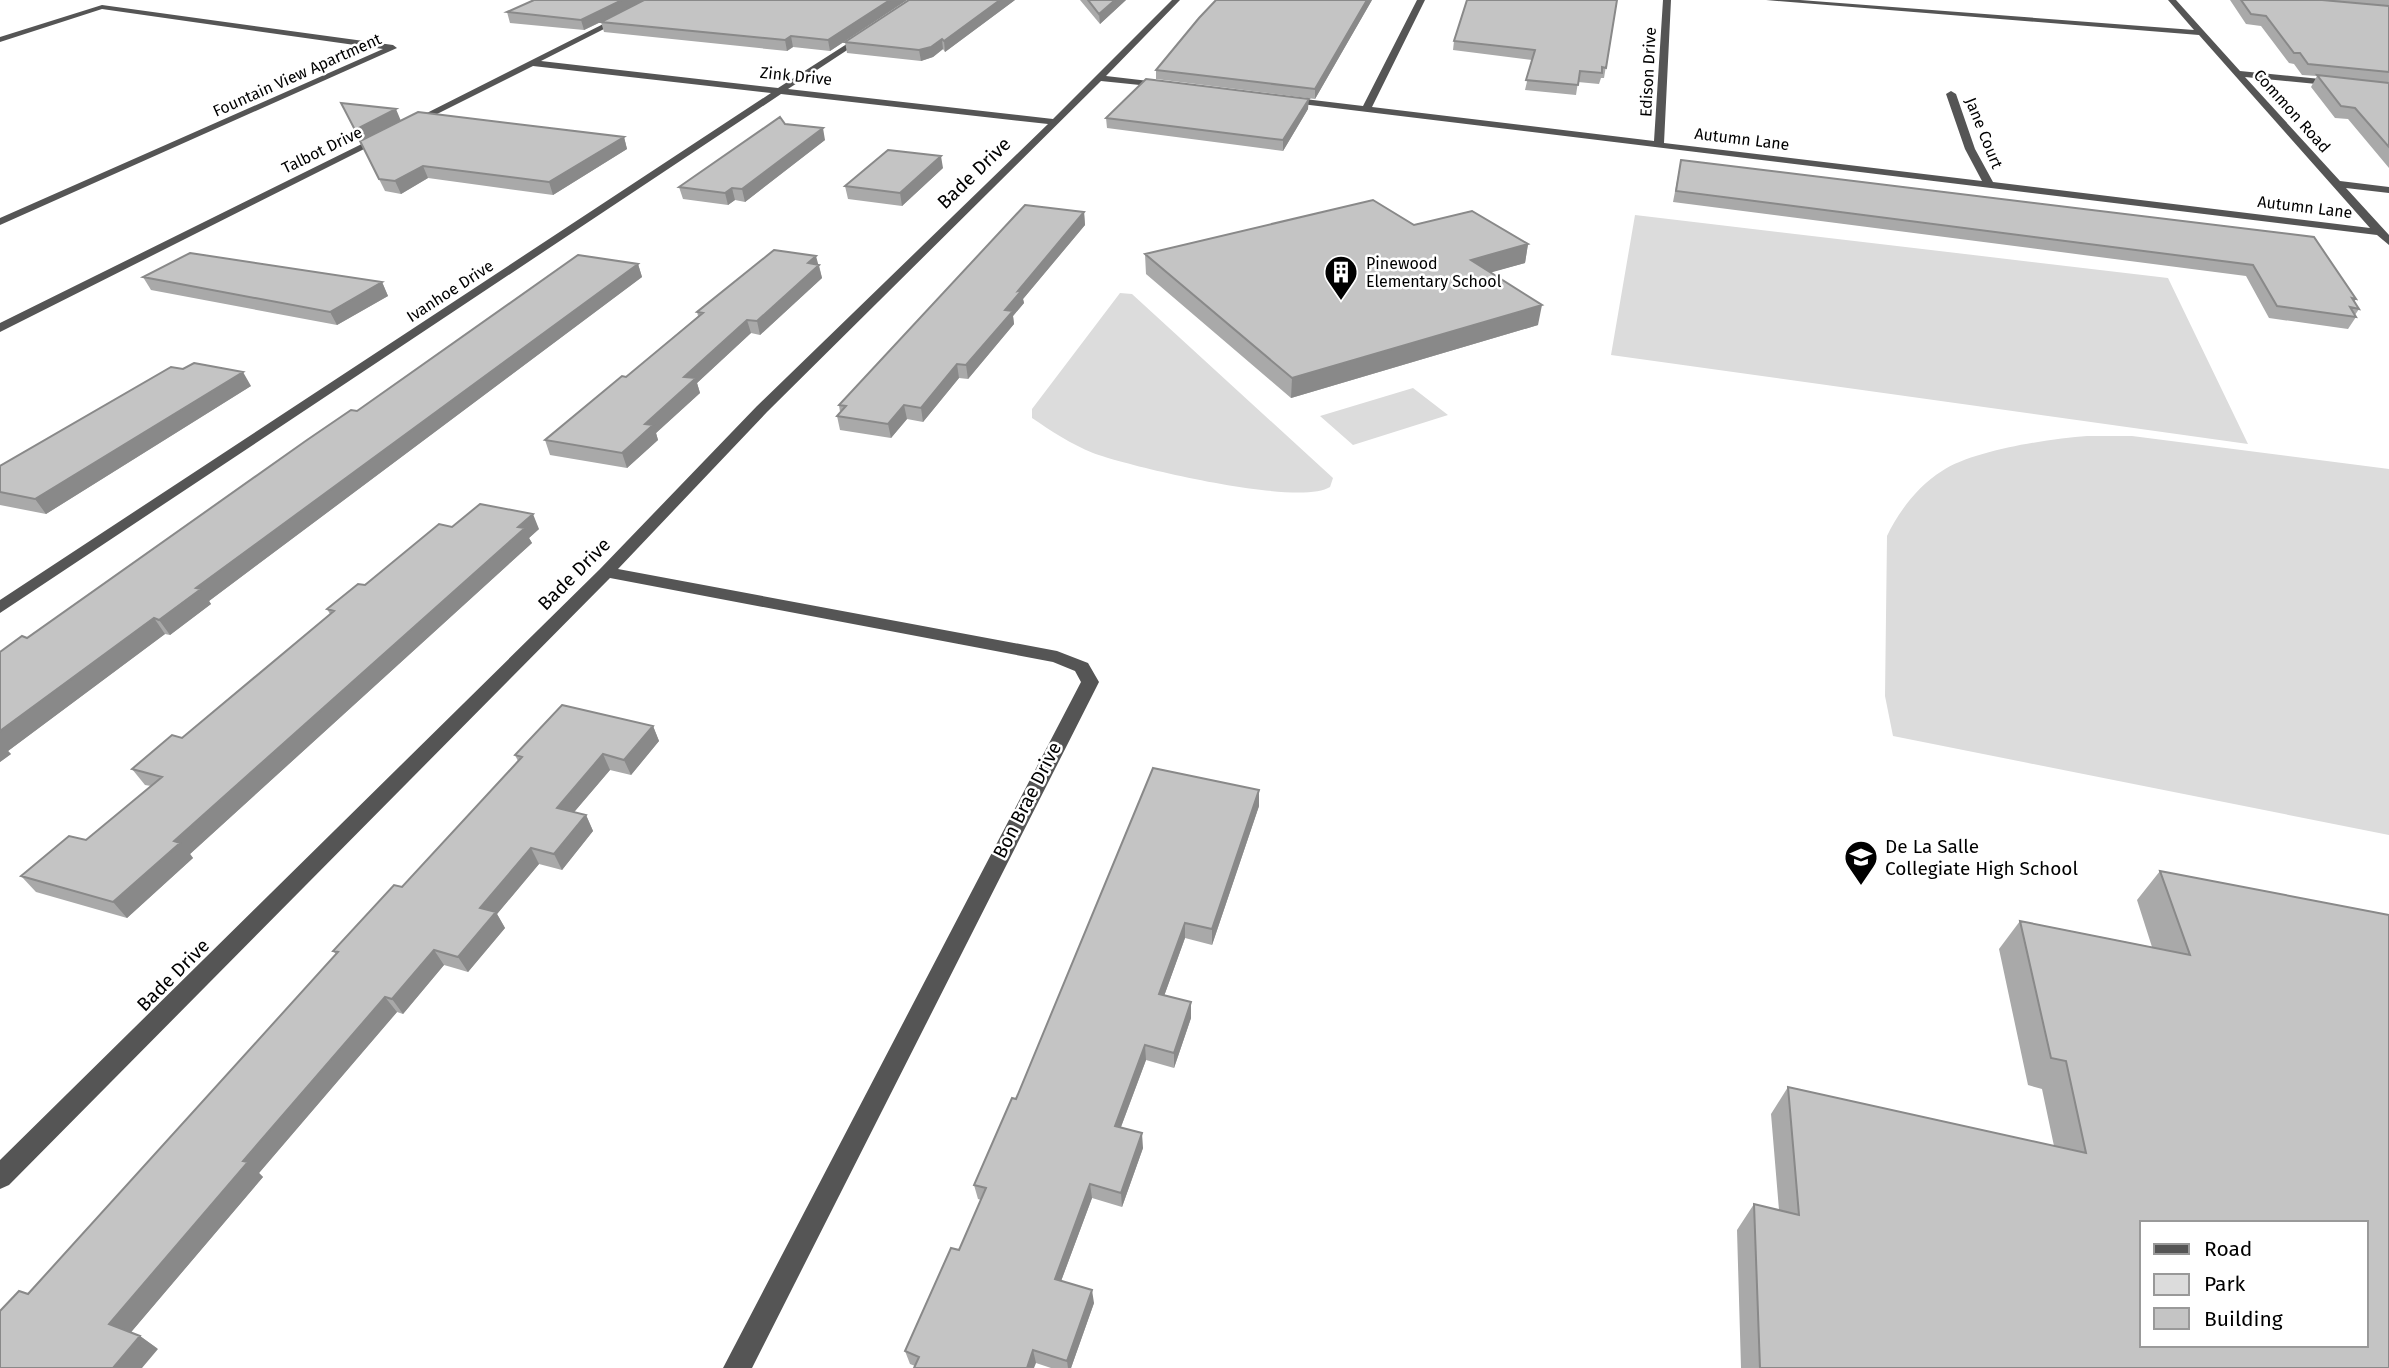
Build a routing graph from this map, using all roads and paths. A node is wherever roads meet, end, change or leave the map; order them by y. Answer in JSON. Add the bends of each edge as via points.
{"nodes":[{"id":1,"x":657,"y":0,"type":"edge"},
{"id":2,"x":1176,"y":0,"type":"edge"},
{"id":3,"x":1421,"y":0,"type":"edge"},
{"id":4,"x":1667,"y":0,"type":"edge"},
{"id":5,"x":1770,"y":0,"type":"edge"},
{"id":6,"x":2172,"y":0,"type":"edge"},
{"id":7,"x":872,"y":30,"type":"edge"},
{"id":8,"x":2202,"y":33,"type":"junction"},
{"id":9,"x":0,"y":40,"type":"edge"},
{"id":10,"x":532,"y":63,"type":"junction"},
{"id":11,"x":2236,"y":73,"type":"junction"},
{"id":12,"x":1100,"y":78,"type":"junction"},
{"id":13,"x":2348,"y":85,"type":"edge"},
{"id":14,"x":1174,"y":87,"type":"edge"},
{"id":15,"x":781,"y":90,"type":"junction"},
{"id":16,"x":1951,"y":94,"type":"dead end"},
{"id":17,"x":1276,"y":99,"type":"edge"},
{"id":18,"x":1366,"y":110,"type":"junction"},
{"id":19,"x":1055,"y":122,"type":"junction"},
{"id":20,"x":1659,"y":145,"type":"junction"},
{"id":21,"x":2337,"y":184,"type":"junction"},
{"id":22,"x":1989,"y":185,"type":"junction"},
{"id":23,"x":2389,"y":190,"type":"edge"},
{"id":24,"x":0,"y":222,"type":"edge"},
{"id":25,"x":2380,"y":232,"type":"junction"},
{"id":26,"x":2389,"y":242,"type":"edge"},
{"id":27,"x":0,"y":328,"type":"edge"},
{"id":28,"x":606,"y":572,"type":"junction"},
{"id":29,"x":0,"y":608,"type":"edge"},
{"id":30,"x":0,"y":1177,"type":"edge"},
{"id":31,"x":737,"y":1368,"type":"edge"}],
"edges":[{"from":1,"to":10,"type":"street","name":"Talbot Drive"},
{"from":2,"to":12,"type":"street","name":"Bade Drive"},
{"from":3,"to":18,"type":"street"},
{"from":4,"to":20,"type":"street","name":"Edison Drive"},
{"from":5,"to":8,"type":"street"},
{"from":6,"to":8,"type":"street","name":"Common Road"},
{"from":7,"to":15,"type":"street","name":"Ivanhoe Drive"},
{"from":8,"to":11,"type":"street","name":"Common Road"},
{"from":9,"to":24,"type":"street","name":"Fountain View Apartment","via":[[102,7],[393,48]]},
{"from":10,"to":15,"type":"street","name":"Zink Drive"},
{"from":10,"to":27,"type":"street","name":"Talbot Drive"},
{"from":11,"to":13,"type":"street"},
{"from":11,"to":21,"type":"street","name":"Common Road"},
{"from":12,"to":14,"type":"street"},
{"from":12,"to":19,"type":"street","name":"Bade Drive"},
{"from":15,"to":19,"type":"street","name":"Zink Drive"},
{"from":15,"to":29,"type":"street","name":"Ivanhoe Drive"},
{"from":16,"to":22,"type":"street","name":"Jane Court","via":[[1970,149]]},
{"from":17,"to":18,"type":"street","name":"Autumn Lane"},
{"from":18,"to":20,"type":"street","name":"Autumn Lane"},
{"from":19,"to":28,"type":"street","name":"Bade Drive","via":[[762,409]]},
{"from":20,"to":22,"type":"street","name":"Autumn Lane"},
{"from":21,"to":23,"type":"street","name":"Autumn Lane"},
{"from":21,"to":25,"type":"street","name":"Common Road"},
{"from":22,"to":25,"type":"street","name":"Autumn Lane"},
{"from":25,"to":26,"type":"street","name":"Common Road"},
{"from":28,"to":30,"type":"street","name":"Bade Drive"},
{"from":28,"to":31,"type":"street","name":"Bon Brae Drive","via":[[1057,657],[1082,667],[1090,682]]}]}
